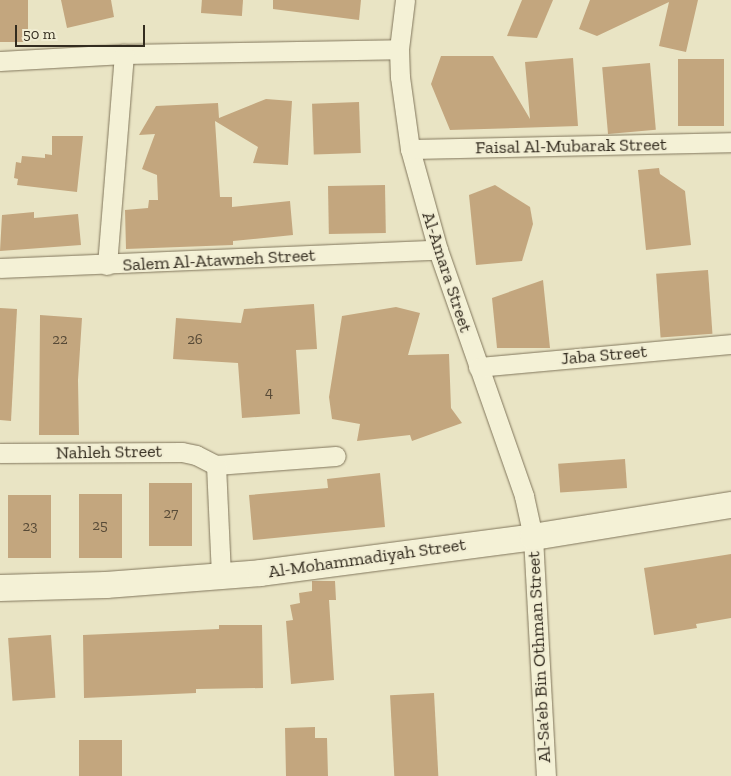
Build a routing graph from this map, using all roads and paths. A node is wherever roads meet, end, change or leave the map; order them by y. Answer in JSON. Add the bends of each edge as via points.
{"nodes":[{"id":1,"x":405,"y":0,"type":"edge"},
{"id":2,"x":399,"y":49,"type":"junction"},
{"id":3,"x":124,"y":54,"type":"junction"},
{"id":4,"x":0,"y":62,"type":"edge"},
{"id":5,"x":731,"y":142,"type":"edge"},
{"id":6,"x":410,"y":149,"type":"junction"},
{"id":7,"x":438,"y":250,"type":"junction"},
{"id":8,"x":107,"y":265,"type":"junction"},
{"id":9,"x":0,"y":268,"type":"edge"},
{"id":10,"x":731,"y":344,"type":"edge"},
{"id":11,"x":478,"y":366,"type":"junction"},
{"id":12,"x":0,"y":453,"type":"edge"},
{"id":13,"x":336,"y":456,"type":"dead end"},
{"id":14,"x":216,"y":465,"type":"junction"},
{"id":15,"x":731,"y":505,"type":"edge"},
{"id":16,"x":533,"y":537,"type":"junction"},
{"id":17,"x":221,"y":574,"type":"junction"},
{"id":18,"x":0,"y":588,"type":"edge"},
{"id":19,"x":546,"y":776,"type":"edge"}],
"edges":[{"from":1,"to":2,"type":"street","name":"Al-Amara Street"},
{"from":2,"to":3,"type":"street"},
{"from":2,"to":6,"type":"street","name":"Al-Amara Street","via":[[401,102]]},
{"from":3,"to":4,"type":"street"},
{"from":3,"to":8,"type":"street"},
{"from":5,"to":6,"type":"street","name":"Faisal Al-Mubarak Street"},
{"from":6,"to":7,"type":"street","name":"Al-Amara Street"},
{"from":7,"to":8,"type":"street","name":"Salem Al-Atawneh Street"},
{"from":7,"to":11,"type":"street","name":"Al-Amara Street"},
{"from":8,"to":9,"type":"street","name":"Salem Al-Atawneh Street"},
{"from":10,"to":11,"type":"street","name":"Jaba Street"},
{"from":11,"to":16,"type":"street","name":"Al-Amara Street","via":[[524,496]]},
{"from":12,"to":14,"type":"street","name":"Nahleh Street","via":[[182,452],[196,454]]},
{"from":13,"to":14,"type":"street"},
{"from":14,"to":17,"type":"street"},
{"from":15,"to":16,"type":"street","name":"Al-Mohammadiyah Street"},
{"from":16,"to":17,"type":"street","name":"Al-Mohammadiyah Street","via":[[328,565]]},
{"from":16,"to":19,"type":"street","name":"Al-Sa‘eb Bin Othman Street"},
{"from":17,"to":18,"type":"street","name":"Al-Mohammadiyah Street","via":[[106,585]]}]}
